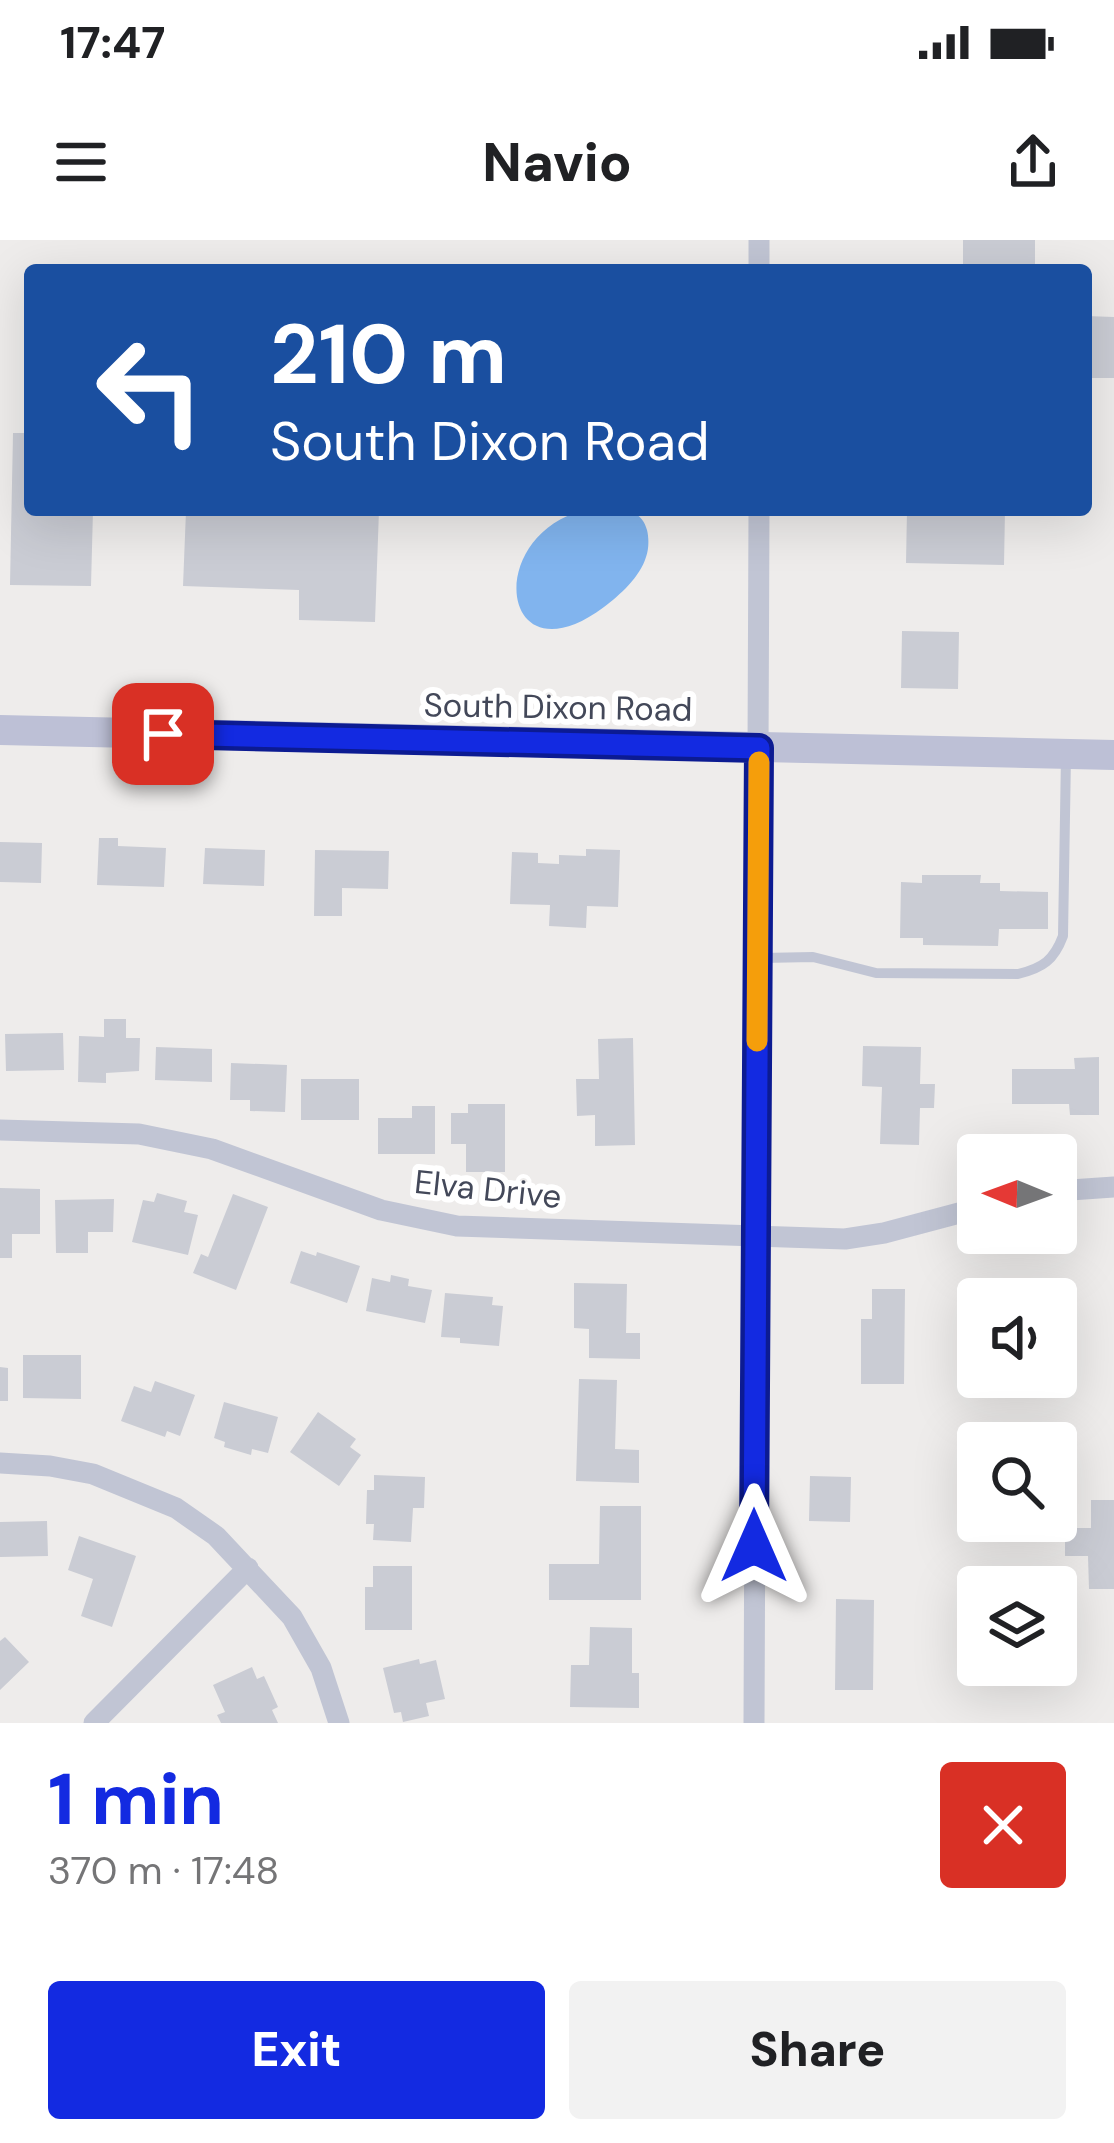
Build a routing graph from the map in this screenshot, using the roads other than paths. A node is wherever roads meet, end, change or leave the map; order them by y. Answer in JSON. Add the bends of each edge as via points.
{"nodes":[{"id":1,"x":759,"y":516,"type":"edge"},
{"id":2,"x":0,"y":730,"type":"edge"},
{"id":3,"x":759,"y":748,"type":"junction"},
{"id":4,"x":1066,"y":754,"type":"junction"},
{"id":5,"x":1114,"y":755,"type":"edge"},
{"id":6,"x":758,"y":958,"type":"junction"},
{"id":7,"x":0,"y":1130,"type":"edge"},
{"id":8,"x":1114,"y":1187,"type":"edge"},
{"id":9,"x":1077,"y":1190,"type":"edge"},
{"id":10,"x":957,"y":1214,"type":"edge"},
{"id":11,"x":756,"y":1238,"type":"junction"},
{"id":12,"x":0,"y":1463,"type":"edge"},
{"id":13,"x":248,"y":1568,"type":"junction"},
{"id":14,"x":94,"y":1723,"type":"edge"},
{"id":15,"x":339,"y":1723,"type":"edge"},
{"id":16,"x":754,"y":1723,"type":"edge"}],
"edges":[{"from":1,"to":3,"type":"street"},
{"from":2,"to":3,"type":"main road","name":"South Dixon Road"},
{"from":3,"to":4,"type":"main road","name":"South Dixon Road"},
{"from":3,"to":6,"type":"street"},
{"from":4,"to":5,"type":"main road","name":"South Dixon Road"},
{"from":4,"to":6,"type":"lane","via":[[1063,936],[1055,956],[1037,969],[876,973],[814,957]]},
{"from":6,"to":11,"type":"street"},
{"from":7,"to":11,"type":"street","name":"Elva Drive","via":[[139,1134],[212,1148],[381,1210],[457,1226]]},
{"from":8,"to":9,"type":"street"},
{"from":10,"to":11,"type":"street","name":"Elva Drive","via":[[845,1239]]},
{"from":11,"to":16,"type":"street"},
{"from":12,"to":13,"type":"street","via":[[93,1474],[176,1508]]},
{"from":13,"to":14,"type":"street"},
{"from":13,"to":15,"type":"street","via":[[292,1617]]}]}
